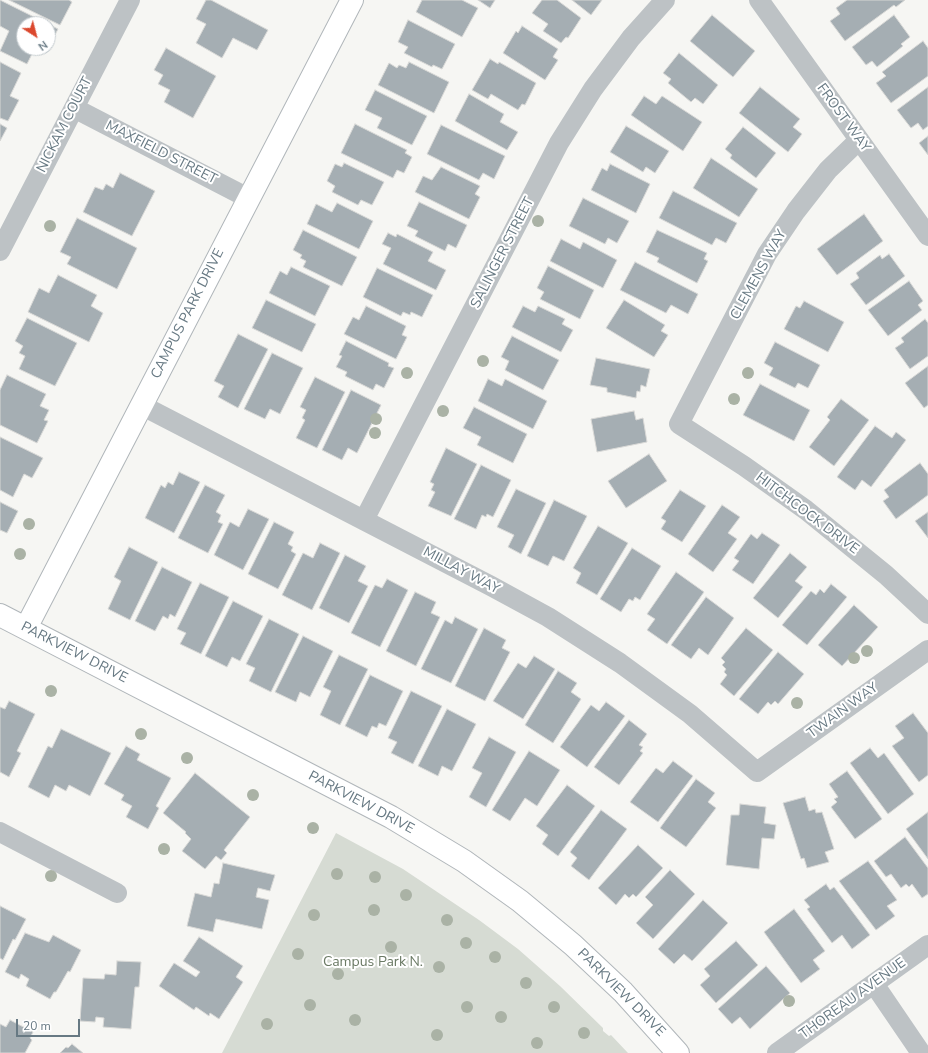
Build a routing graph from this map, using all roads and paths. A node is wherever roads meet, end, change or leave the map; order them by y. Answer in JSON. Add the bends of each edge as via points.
{"nodes":[{"id":1,"x":130,"y":0,"type":"edge"},
{"id":2,"x":352,"y":0,"type":"edge"},
{"id":3,"x":665,"y":0,"type":"edge"},
{"id":4,"x":758,"y":0,"type":"edge"},
{"id":5,"x":74,"y":108,"type":"junction"},
{"id":6,"x":859,"y":140,"type":"junction"},
{"id":7,"x":248,"y":198,"type":"junction"},
{"id":8,"x":928,"y":236,"type":"edge"},
{"id":9,"x":0,"y":251,"type":"edge"},
{"id":10,"x":141,"y":405,"type":"junction"},
{"id":11,"x":679,"y":424,"type":"joint"},
{"id":12,"x":364,"y":520,"type":"junction"},
{"id":13,"x":928,"y":614,"type":"edge"},
{"id":14,"x":0,"y":615,"type":"edge"},
{"id":15,"x":26,"y":628,"type":"junction"},
{"id":16,"x":928,"y":650,"type":"edge"},
{"id":17,"x":757,"y":772,"type":"joint"},
{"id":18,"x":0,"y":832,"type":"edge"},
{"id":19,"x":118,"y":893,"type":"dead end"},
{"id":20,"x":928,"y":945,"type":"edge"},
{"id":21,"x":874,"y":984,"type":"junction"},
{"id":22,"x":678,"y":1053,"type":"edge"},
{"id":23,"x":777,"y":1053,"type":"edge"},
{"id":24,"x":921,"y":1053,"type":"edge"}],
"edges":[{"from":1,"to":5,"type":"street","name":"NICKAM COURT"},
{"from":2,"to":7,"type":"street","name":"CAMPUS PARK DRIVE"},
{"from":3,"to":12,"type":"street","name":"SALINGER STREET","via":[[631,38],[597,84],[559,143]]},
{"from":4,"to":6,"type":"street","name":"FROST WAY"},
{"from":5,"to":7,"type":"street","name":"MAXFIELD STREET"},
{"from":5,"to":9,"type":"street","name":"NICKAM COURT"},
{"from":6,"to":8,"type":"street","name":"FROST WAY"},
{"from":6,"to":11,"type":"street","name":"CLEMENS WAY","via":[[828,170],[767,254]]},
{"from":7,"to":10,"type":"street","name":"CAMPUS PARK DRIVE"},
{"from":10,"to":12,"type":"street","name":"MILLAY WAY"},
{"from":10,"to":15,"type":"street","name":"CAMPUS PARK DRIVE"},
{"from":11,"to":13,"type":"street","name":"HITCHCOCK DRIVE","via":[[806,510],[886,575]]},
{"from":12,"to":17,"type":"street","name":"MILLAY WAY","via":[[548,617],[620,663],[690,714]]},
{"from":14,"to":15,"type":"street","name":"PARKVIEW DRIVE"},
{"from":15,"to":22,"type":"street","name":"PARKVIEW DRIVE","via":[[390,817],[464,862],[520,901],[573,945],[623,992]]},
{"from":16,"to":17,"type":"street","name":"TWAIN WAY"},
{"from":18,"to":19,"type":"street"},
{"from":20,"to":21,"type":"street","name":"THOREAU AVENUE"},
{"from":21,"to":23,"type":"street","name":"THOREAU AVENUE"},
{"from":21,"to":24,"type":"street"}]}
